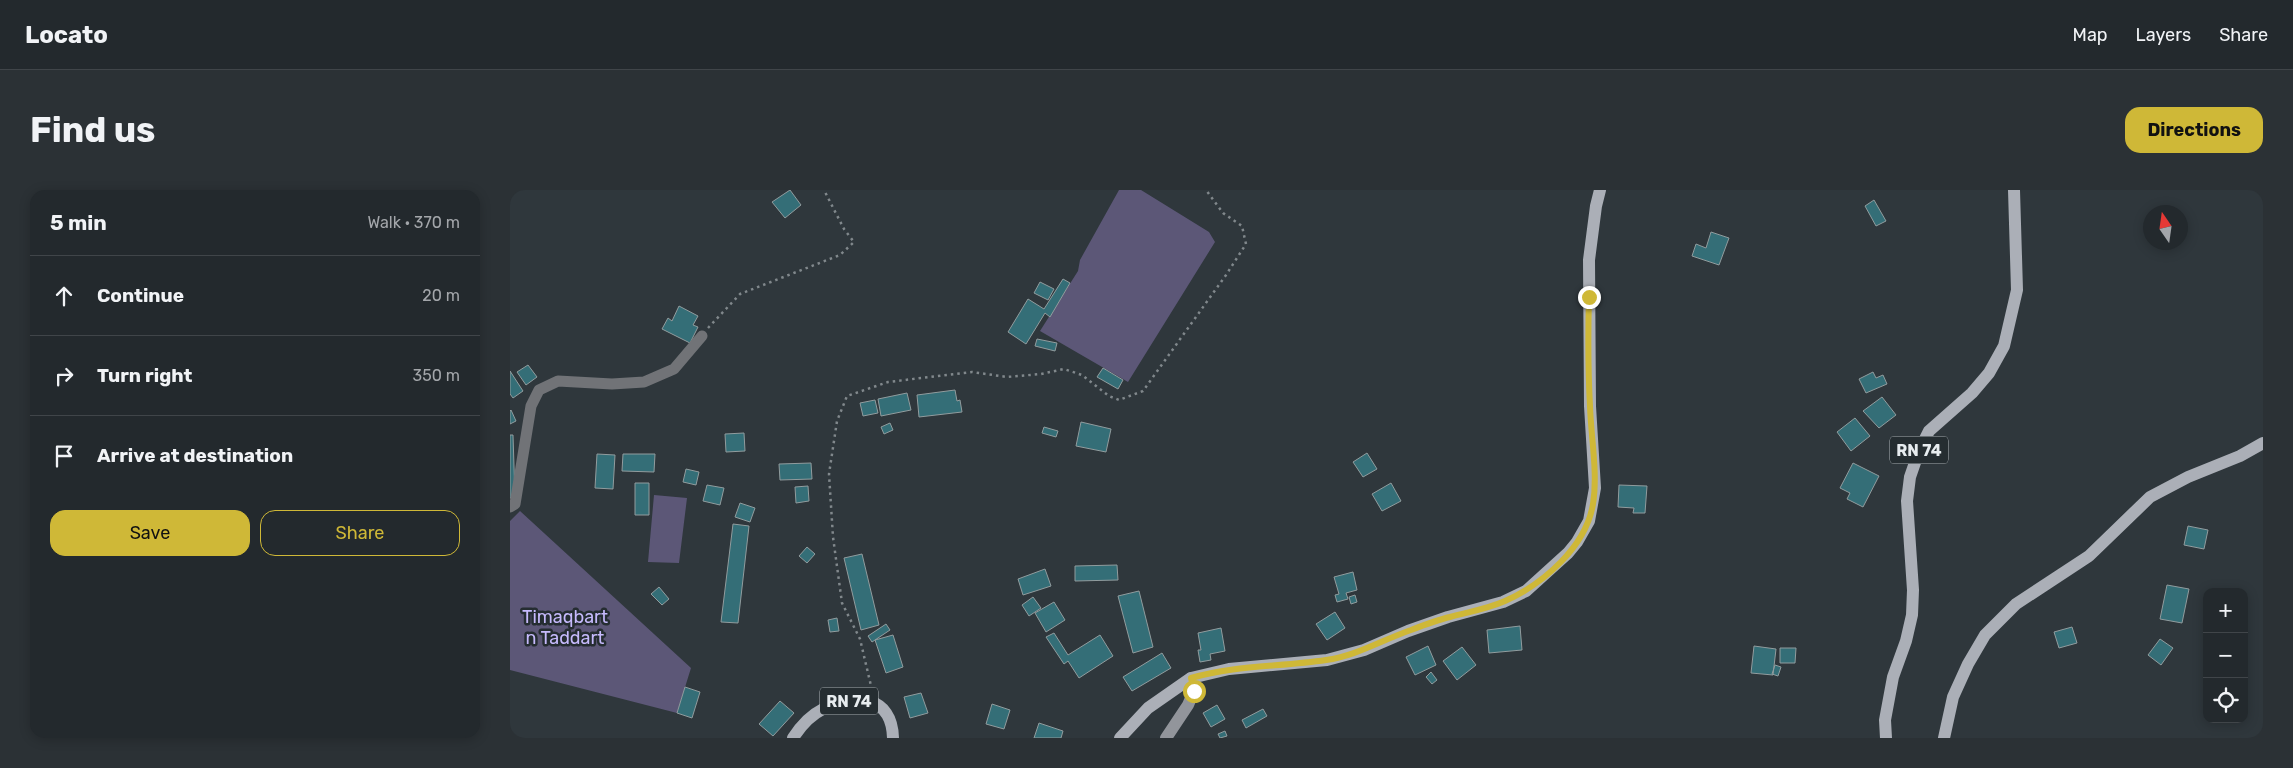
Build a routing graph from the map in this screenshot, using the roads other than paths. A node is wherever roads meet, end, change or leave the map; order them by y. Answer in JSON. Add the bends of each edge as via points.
{"nodes":[{"id":1,"x":1600,"y":190,"type":"edge"},
{"id":2,"x":2014,"y":190,"type":"edge"},
{"id":3,"x":702,"y":336,"type":"road end"},
{"id":4,"x":2263,"y":443,"type":"edge"},
{"id":5,"x":510,"y":507,"type":"edge"},
{"id":6,"x":1191,"y":678,"type":"junction"},
{"id":7,"x":792,"y":738,"type":"edge"},
{"id":8,"x":893,"y":738,"type":"edge"},
{"id":9,"x":1120,"y":738,"type":"edge"},
{"id":10,"x":1166,"y":738,"type":"edge"},
{"id":11,"x":1886,"y":738,"type":"edge"},
{"id":12,"x":1944,"y":738,"type":"edge"}],
"edges":[{"from":1,"to":6,"type":"main road","via":[[1589,260],[1590,406],[1595,488],[1589,521],[1577,542],[1526,590],[1503,602],[1448,617],[1364,650],[1327,660],[1228,669]]},
{"from":2,"to":11,"type":"main road","number":"RN 74","via":[[2017,290],[2004,346],[1989,373],[1972,393],[1929,432],[1910,478],[1912,615],[1893,677],[1885,720]]},
{"from":3,"to":5,"type":"street","via":[[674,369],[644,382],[558,382],[539,390],[531,406],[515,504]]},
{"from":4,"to":12,"type":"main road","via":[[2150,497],[2089,556],[2016,604],[1985,635],[1968,664],[1952,697]]},
{"from":6,"to":9,"type":"main road","via":[[1148,708]]},
{"from":6,"to":10,"type":"street","via":[[1194,691]]},
{"from":7,"to":8,"type":"main road","number":"RN 74","via":[[822,710],[855,700],[874,701],[884,708],[890,716]]}]}
